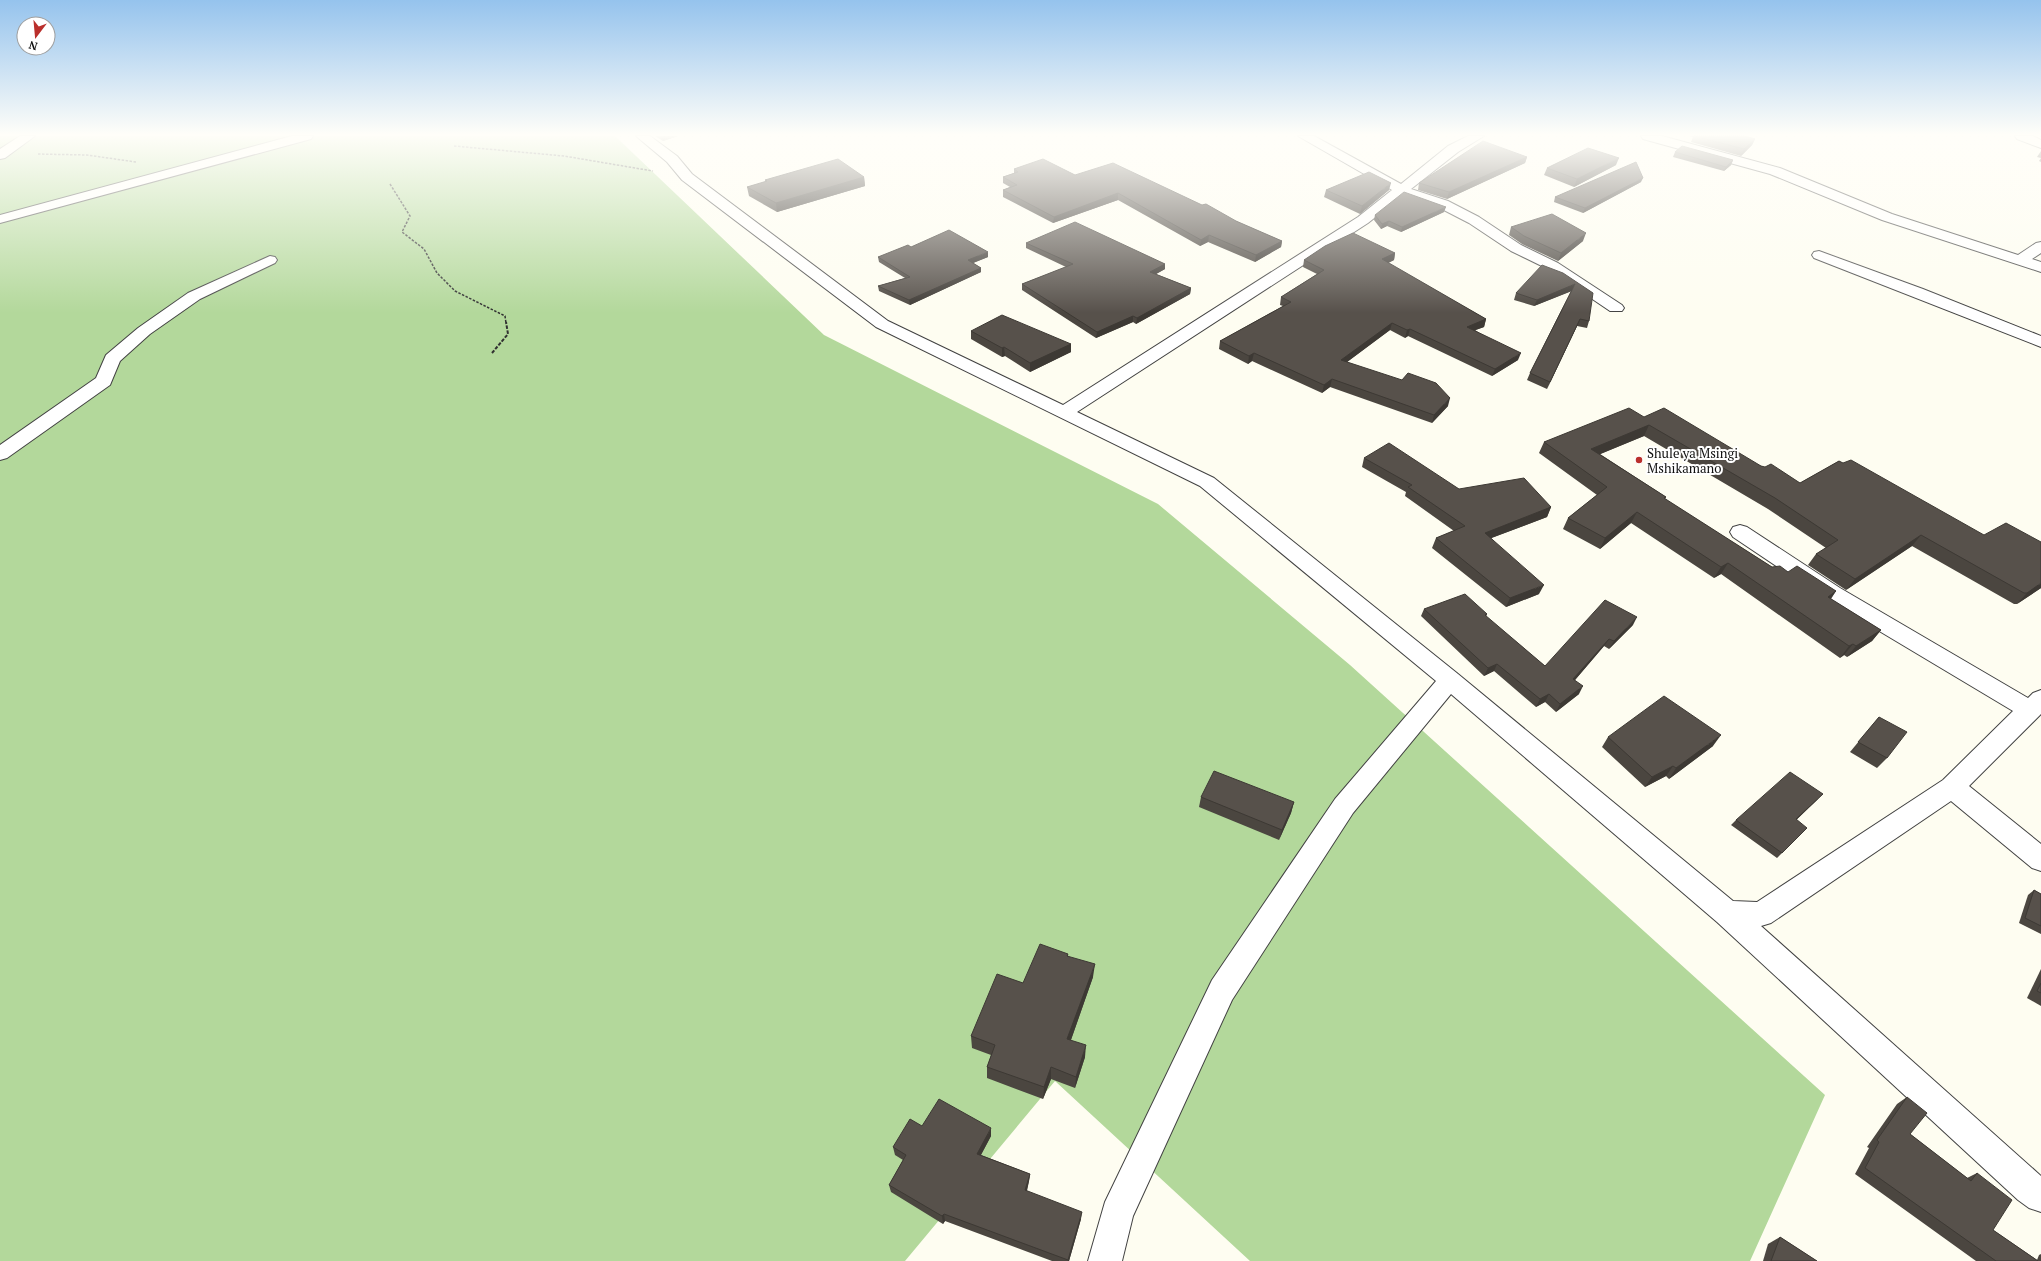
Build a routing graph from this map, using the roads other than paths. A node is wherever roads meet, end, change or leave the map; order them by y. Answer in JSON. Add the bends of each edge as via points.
{"nodes":[{"id":1,"x":89,"y":195,"type":"edge"},
{"id":2,"x":712,"y":195,"type":"edge"},
{"id":3,"x":1396,"y":195,"type":"edge"},
{"id":4,"x":1416,"y":195,"type":"edge"},
{"id":5,"x":1833,"y":195,"type":"edge"},
{"id":6,"x":0,"y":219,"type":"edge"},
{"id":7,"x":2041,"y":246,"type":"edge"},
{"id":8,"x":1819,"y":255,"type":"dead end"},
{"id":9,"x":270,"y":260,"type":"dead end"},
{"id":10,"x":2019,"y":261,"type":"junction"},
{"id":11,"x":2041,"y":267,"type":"edge"},
{"id":12,"x":1616,"y":308,"type":"dead end"},
{"id":13,"x":2041,"y":342,"type":"edge"},
{"id":14,"x":1064,"y":412,"type":"junction"},
{"id":15,"x":0,"y":454,"type":"edge"},
{"id":16,"x":1740,"y":532,"type":"dead end"},
{"id":17,"x":1450,"y":680,"type":"junction"},
{"id":18,"x":2036,"y":704,"type":"edge"},
{"id":19,"x":1952,"y":787,"type":"junction"},
{"id":20,"x":2041,"y":860,"type":"edge"},
{"id":21,"x":1726,"y":913,"type":"junction"},
{"id":22,"x":2041,"y":1196,"type":"edge"},
{"id":23,"x":1105,"y":1261,"type":"edge"}],
"edges":[{"from":1,"to":6,"type":"street"},
{"from":2,"to":14,"type":"street","via":[[882,324]]},
{"from":3,"to":14,"type":"street","via":[[1363,220]]},
{"from":4,"to":12,"type":"street","via":[[1443,204],[1474,220],[1516,248],[1553,266]]},
{"from":5,"to":10,"type":"street","via":[[1887,217]]},
{"from":7,"to":10,"type":"street"},
{"from":8,"to":13,"type":"street"},
{"from":9,"to":15,"type":"street","via":[[194,296],[144,331],[112,359],[104,381]]},
{"from":10,"to":11,"type":"street"},
{"from":14,"to":17,"type":"street","via":[[1207,482]]},
{"from":16,"to":18,"type":"street","via":[[1832,593]]},
{"from":17,"to":21,"type":"street"},
{"from":17,"to":23,"type":"street","via":[[1344,806],[1222,990],[1117,1214]]},
{"from":18,"to":19,"type":"street"},
{"from":19,"to":20,"type":"street"},
{"from":19,"to":21,"type":"street","via":[[1761,914]]},
{"from":21,"to":22,"type":"street"}]}
